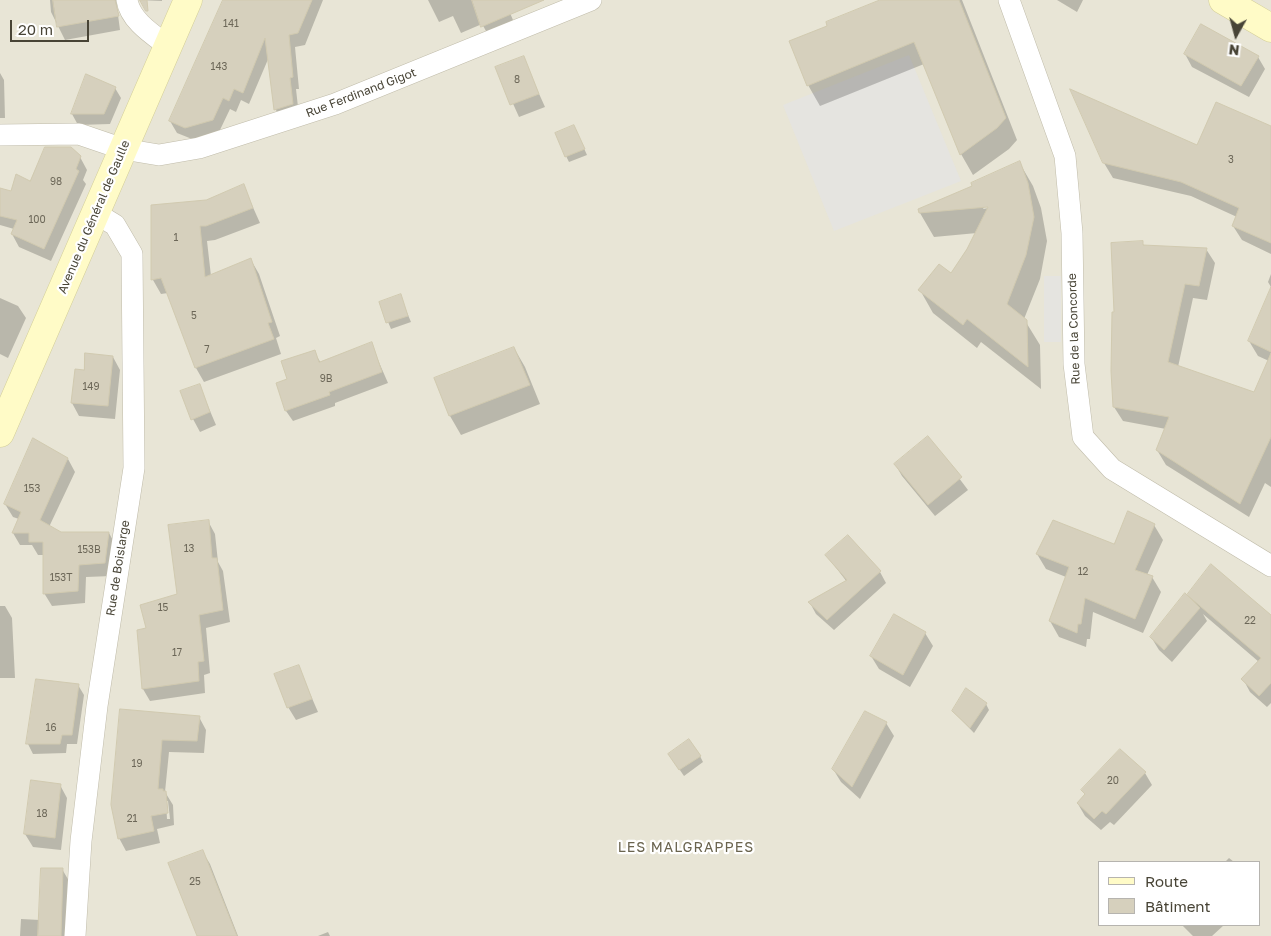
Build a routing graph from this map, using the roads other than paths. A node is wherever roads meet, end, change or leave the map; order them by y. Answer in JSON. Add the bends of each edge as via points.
{"nodes":[{"id":1,"x":127,"y":0,"type":"edge"},
{"id":2,"x":188,"y":0,"type":"edge"},
{"id":3,"x":591,"y":0,"type":"edge"},
{"id":4,"x":1009,"y":0,"type":"edge"},
{"id":5,"x":1223,"y":0,"type":"edge"},
{"id":6,"x":1271,"y":28,"type":"edge"},
{"id":7,"x":168,"y":46,"type":"junction"},
{"id":8,"x":0,"y":135,"type":"edge"},
{"id":9,"x":123,"y":149,"type":"junction"},
{"id":10,"x":97,"y":214,"type":"junction"},
{"id":11,"x":0,"y":433,"type":"edge"},
{"id":12,"x":1271,"y":566,"type":"edge"},
{"id":13,"x":75,"y":936,"type":"edge"}],
"edges":[{"from":1,"to":7,"type":"street","via":[[128,10]]},
{"from":2,"to":7,"type":"main road","name":"Avenue du Général de Gaulle"},
{"from":3,"to":9,"type":"street","name":"Rue Ferdinand Gigot","via":[[335,104],[208,145],[159,155]]},
{"from":4,"to":12,"type":"street","name":"Rue de la Concorde","via":[[1065,156],[1072,232],[1074,364],[1083,437],[1112,469]]},
{"from":5,"to":6,"type":"main road"},
{"from":7,"to":9,"type":"main road","name":"Avenue du Général de Gaulle"},
{"from":8,"to":9,"type":"street","name":"Rue Ferdinand Gigot","via":[[79,134]]},
{"from":9,"to":10,"type":"main road","name":"Avenue du Général de Gaulle"},
{"from":10,"to":11,"type":"main road","name":"Avenue du Général de Gaulle"},
{"from":10,"to":13,"type":"street","name":"Rue de Boislarge","via":[[115,225],[132,254],[134,468],[97,706],[81,841]]}]}
